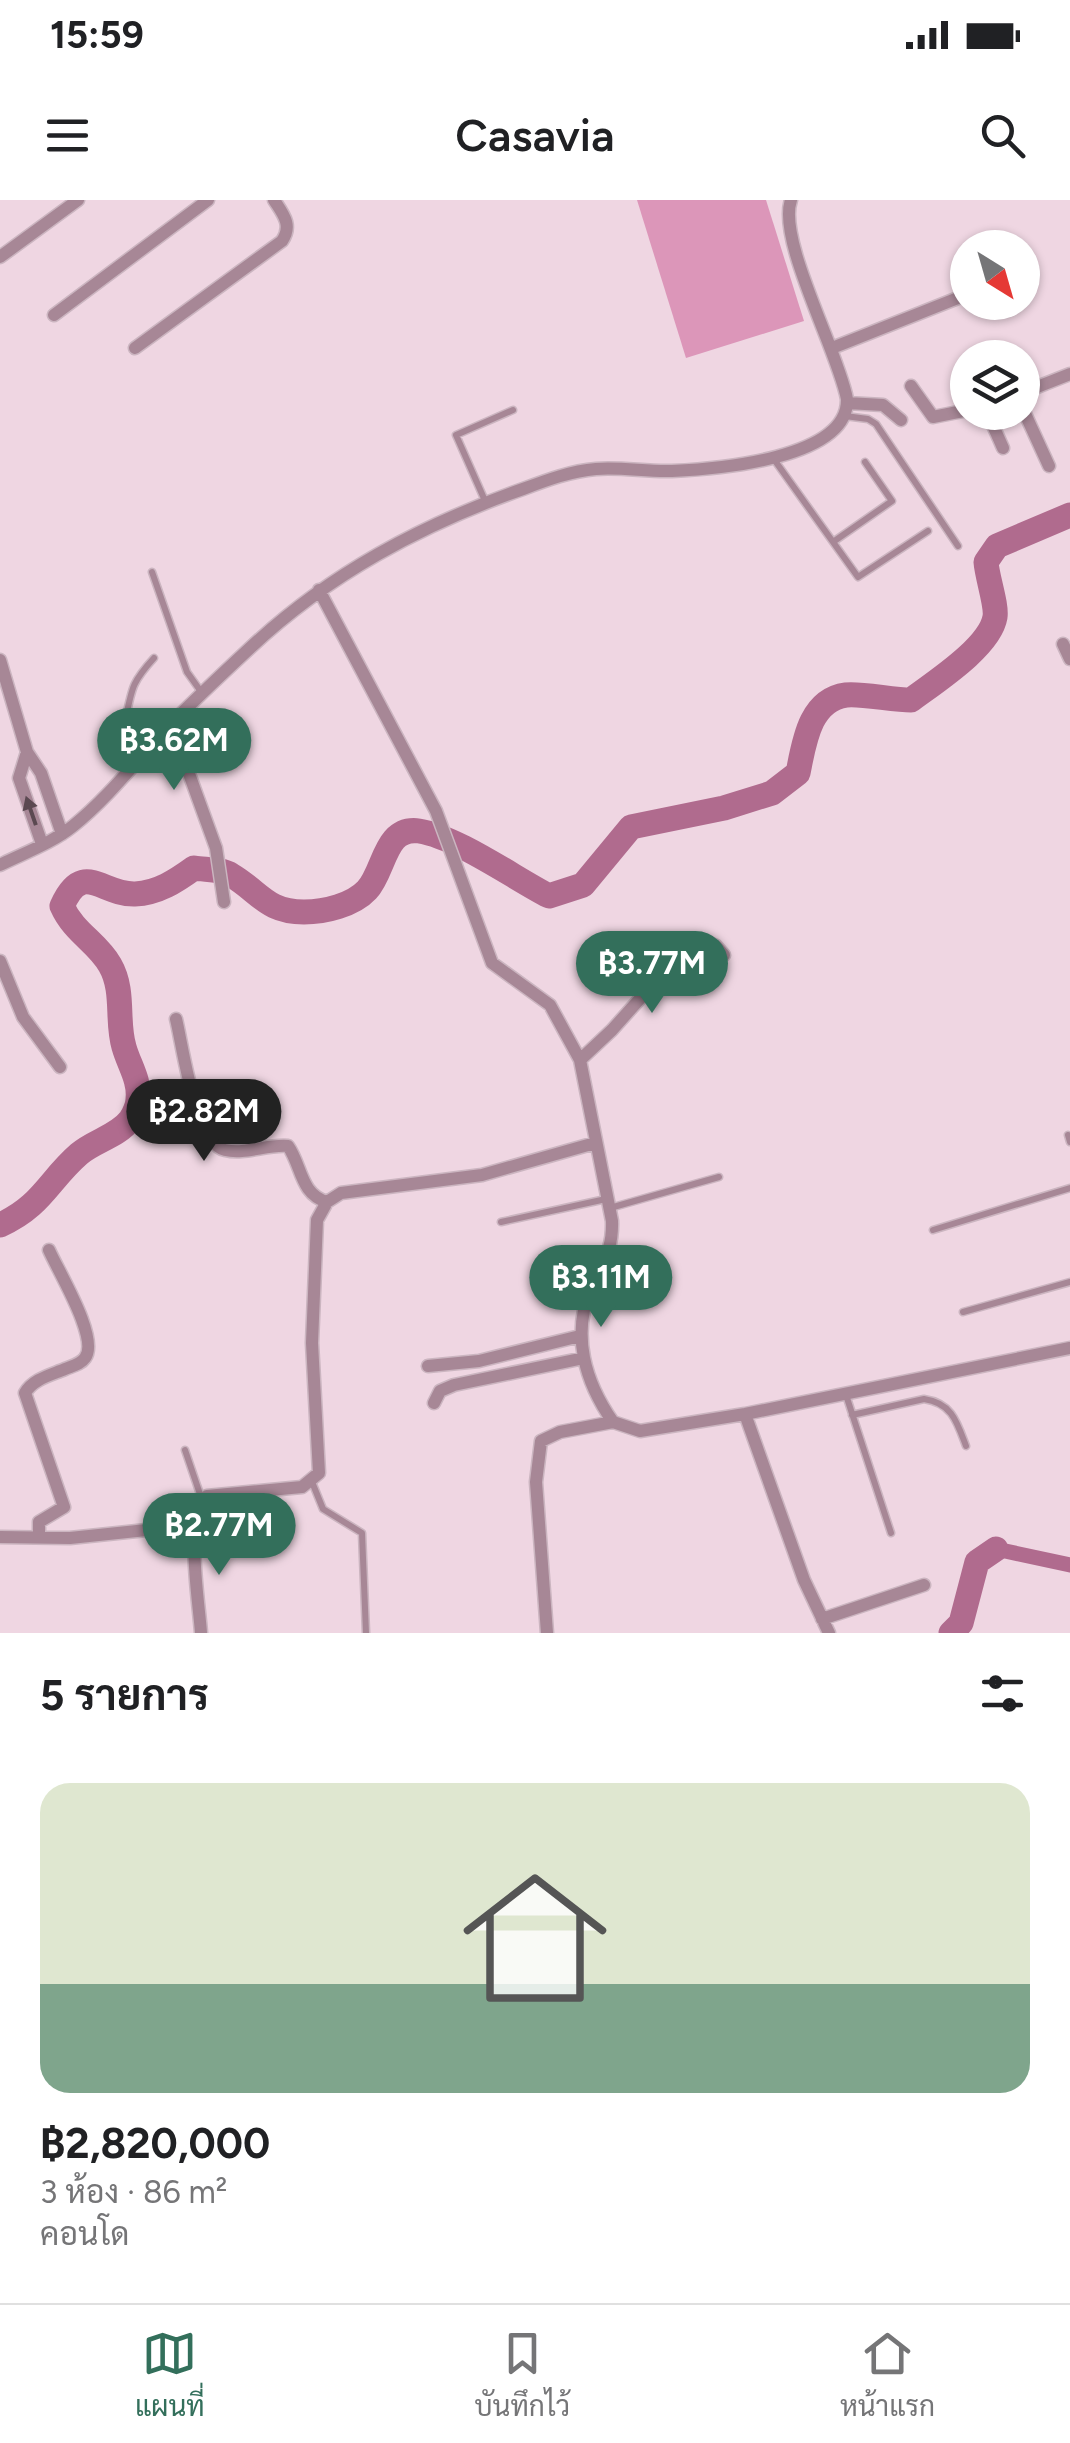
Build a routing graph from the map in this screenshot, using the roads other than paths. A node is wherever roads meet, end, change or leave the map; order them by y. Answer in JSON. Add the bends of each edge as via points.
{"nodes":[{"id":1,"x":78,"y":200,"type":"edge"},
{"id":2,"x":208,"y":200,"type":"edge"},
{"id":3,"x":274,"y":200,"type":"edge"},
{"id":4,"x":791,"y":200,"type":"edge"},
{"id":5,"x":0,"y":258,"type":"edge"},
{"id":6,"x":950,"y":301,"type":"edge"},
{"id":7,"x":54,"y":315,"type":"dead end"},
{"id":8,"x":134,"y":348,"type":"dead end"},
{"id":9,"x":832,"y":348,"type":"junction"},
{"id":10,"x":1070,"y":374,"type":"edge"},
{"id":11,"x":911,"y":386,"type":"dead end"},
{"id":12,"x":1040,"y":386,"type":"edge"},
{"id":13,"x":512,"y":410,"type":"dead end"},
{"id":14,"x":846,"y":410,"type":"junction"},
{"id":15,"x":950,"y":414,"type":"edge"},
{"id":16,"x":901,"y":420,"type":"dead end"},
{"id":17,"x":996,"y":430,"type":"edge"},
{"id":18,"x":1033,"y":430,"type":"edge"},
{"id":19,"x":1003,"y":448,"type":"dead end"},
{"id":20,"x":772,"y":457,"type":"junction"},
{"id":21,"x":865,"y":462,"type":"dead end"},
{"id":22,"x":1050,"y":466,"type":"dead end"},
{"id":23,"x":487,"y":504,"type":"junction"},
{"id":24,"x":928,"y":531,"type":"dead end"},
{"id":25,"x":833,"y":542,"type":"junction"},
{"id":26,"x":958,"y":546,"type":"dead end"},
{"id":27,"x":152,"y":572,"type":"dead end"},
{"id":28,"x":319,"y":590,"type":"junction"},
{"id":29,"x":1063,"y":644,"type":"dead end"},
{"id":30,"x":154,"y":658,"type":"dead end"},
{"id":31,"x":1070,"y":659,"type":"edge"},
{"id":32,"x":0,"y":660,"type":"edge"},
{"id":33,"x":202,"y":694,"type":"junction"},
{"id":34,"x":172,"y":724,"type":"junction"},
{"id":35,"x":27,"y":752,"type":"junction"},
{"id":36,"x":126,"y":773,"type":"junction"},
{"id":37,"x":68,"y":830,"type":"junction"},
{"id":38,"x":42,"y":844,"type":"junction"},
{"id":39,"x":0,"y":866,"type":"edge"},
{"id":40,"x":224,"y":902,"type":"dead end"},
{"id":41,"x":609,"y":950,"type":"dead end"},
{"id":42,"x":724,"y":954,"type":"dead end"},
{"id":43,"x":0,"y":961,"type":"edge"},
{"id":44,"x":643,"y":994,"type":"junction"},
{"id":45,"x":176,"y":1019,"type":"dead end"},
{"id":46,"x":580,"y":1060,"type":"junction"},
{"id":47,"x":60,"y":1067,"type":"dead end"},
{"id":48,"x":595,"y":1143,"type":"junction"},
{"id":49,"x":720,"y":1177,"type":"dead end"},
{"id":50,"x":1070,"y":1188,"type":"edge"},
{"id":51,"x":327,"y":1202,"type":"junction"},
{"id":52,"x":608,"y":1203,"type":"junction"},
{"id":53,"x":501,"y":1222,"type":"dead end"},
{"id":54,"x":933,"y":1230,"type":"dead end"},
{"id":55,"x":48,"y":1250,"type":"dead end"},
{"id":56,"x":1070,"y":1282,"type":"edge"},
{"id":57,"x":963,"y":1312,"type":"dead end"},
{"id":58,"x":580,"y":1336,"type":"junction"},
{"id":59,"x":1070,"y":1348,"type":"edge"},
{"id":60,"x":584,"y":1358,"type":"junction"},
{"id":61,"x":428,"y":1366,"type":"dead end"},
{"id":62,"x":846,"y":1394,"type":"junction"},
{"id":63,"x":434,"y":1402,"type":"dead end"},
{"id":64,"x":745,"y":1414,"type":"junction"},
{"id":65,"x":852,"y":1414,"type":"junction"},
{"id":66,"x":614,"y":1422,"type":"junction"},
{"id":67,"x":966,"y":1446,"type":"dead end"},
{"id":68,"x":185,"y":1450,"type":"dead end"},
{"id":69,"x":312,"y":1481,"type":"junction"},
{"id":70,"x":202,"y":1500,"type":"junction"},
{"id":71,"x":194,"y":1525,"type":"junction"},
{"id":72,"x":891,"y":1533,"type":"dead end"},
{"id":73,"x":0,"y":1537,"type":"edge"},
{"id":74,"x":38,"y":1537,"type":"junction"},
{"id":75,"x":924,"y":1586,"type":"dead end"},
{"id":76,"x":822,"y":1618,"type":"junction"},
{"id":77,"x":201,"y":1633,"type":"edge"},
{"id":78,"x":366,"y":1633,"type":"edge"},
{"id":79,"x":547,"y":1633,"type":"edge"},
{"id":80,"x":829,"y":1633,"type":"edge"}],
"edges":[{"from":1,"to":5,"type":"street"},
{"from":2,"to":7,"type":"street"},
{"from":3,"to":8,"type":"street","via":[[286,220],[282,241]]},
{"from":4,"to":9,"type":"street","via":[[788,222]]},
{"from":6,"to":9,"type":"street"},
{"from":9,"to":14,"type":"street"},
{"from":10,"to":12,"type":"street"},
{"from":11,"to":15,"type":"street","via":[[933,417]]},
{"from":13,"to":23,"type":"lane","via":[[456,434]]},
{"from":14,"to":16,"type":"street","via":[[883,405]]},
{"from":14,"to":20,"type":"street","via":[[833,432]]},
{"from":14,"to":26,"type":"lane","via":[[876,424]]},
{"from":17,"to":19,"type":"street"},
{"from":18,"to":22,"type":"street"},
{"from":20,"to":23,"type":"street","via":[[672,471],[575,472]]},
{"from":20,"to":25,"type":"lane"},
{"from":21,"to":25,"type":"lane","via":[[892,502]]},
{"from":23,"to":28,"type":"street","via":[[346,570]]},
{"from":24,"to":25,"type":"lane","via":[[858,576]]},
{"from":27,"to":33,"type":"lane","via":[[187,672]]},
{"from":28,"to":33,"type":"street"},
{"from":28,"to":46,"type":"street","via":[[436,811],[492,963],[550,1004]]},
{"from":29,"to":31,"type":"street"},
{"from":30,"to":36,"type":"lane","via":[[131,686],[117,748]]},
{"from":32,"to":35,"type":"street"},
{"from":33,"to":34,"type":"street"},
{"from":34,"to":36,"type":"street"},
{"from":34,"to":40,"type":"street","via":[[216,848]]},
{"from":35,"to":37,"type":"street"},
{"from":38,"to":35,"type":"street","one_way":true,"via":[[20,778]]},
{"from":36,"to":37,"type":"street"},
{"from":37,"to":38,"type":"street"},
{"from":38,"to":39,"type":"street"},
{"from":41,"to":44,"type":"lane","via":[[628,961]]},
{"from":42,"to":44,"type":"street","via":[[702,940],[688,945]]},
{"from":43,"to":47,"type":"street","via":[[22,1017]]},
{"from":44,"to":46,"type":"street"},
{"from":45,"to":51,"type":"street","via":[[208,1140],[230,1151],[288,1146],[308,1190]]},
{"from":46,"to":48,"type":"street"},
{"from":48,"to":51,"type":"street","via":[[482,1175],[341,1193]]},
{"from":48,"to":52,"type":"street"},
{"from":49,"to":52,"type":"lane"},
{"from":50,"to":54,"type":"lane"},
{"from":51,"to":69,"type":"street","via":[[317,1220],[312,1343],[320,1461]]},
{"from":52,"to":53,"type":"lane"},
{"from":52,"to":58,"type":"street","via":[[612,1244],[582,1311]]},
{"from":55,"to":74,"type":"street","via":[[90,1345],[82,1362],[25,1393],[64,1508],[39,1522]]},
{"from":56,"to":57,"type":"lane"},
{"from":58,"to":60,"type":"street"},
{"from":58,"to":61,"type":"street"},
{"from":59,"to":62,"type":"street"},
{"from":60,"to":63,"type":"street","via":[[454,1385]]},
{"from":60,"to":66,"type":"street"},
{"from":62,"to":64,"type":"street"},
{"from":62,"to":65,"type":"lane"},
{"from":64,"to":66,"type":"street","via":[[640,1431]]},
{"from":64,"to":76,"type":"street"},
{"from":65,"to":67,"type":"lane","via":[[935,1400],[955,1416]]},
{"from":65,"to":72,"type":"lane"},
{"from":66,"to":79,"type":"street","via":[[541,1441],[536,1482]]},
{"from":68,"to":70,"type":"lane"},
{"from":69,"to":70,"type":"street"},
{"from":69,"to":78,"type":"lane","via":[[323,1509],[362,1532]]},
{"from":70,"to":71,"type":"street"},
{"from":71,"to":74,"type":"street"},
{"from":71,"to":77,"type":"street"},
{"from":73,"to":74,"type":"street"},
{"from":75,"to":76,"type":"street"},
{"from":76,"to":80,"type":"street"}]}
